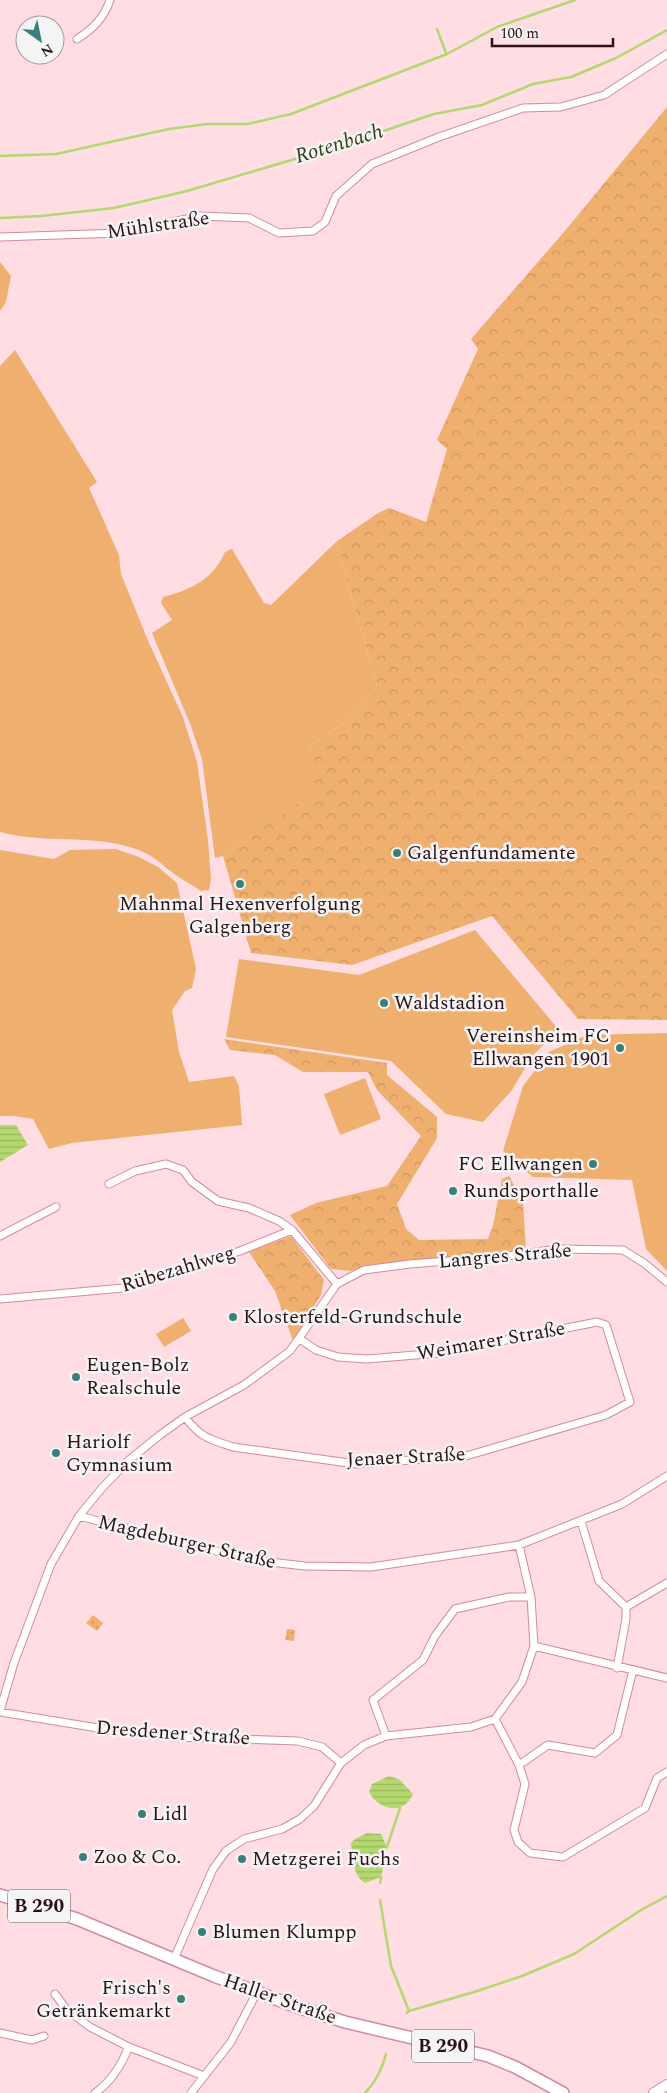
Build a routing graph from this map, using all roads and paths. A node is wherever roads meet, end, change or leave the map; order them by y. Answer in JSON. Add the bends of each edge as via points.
{"nodes":[{"id":1,"x":110,"y":0,"type":"edge"},
{"id":2,"x":77,"y":39,"type":"dead end"},
{"id":3,"x":667,"y":54,"type":"edge"},
{"id":4,"x":0,"y":237,"type":"edge"},
{"id":5,"x":109,"y":1184,"type":"dead end"},
{"id":6,"x":56,"y":1207,"type":"dead end"},
{"id":7,"x":292,"y":1230,"type":"junction"},
{"id":8,"x":0,"y":1236,"type":"edge"},
{"id":9,"x":667,"y":1282,"type":"edge"},
{"id":10,"x":337,"y":1284,"type":"junction"},
{"id":11,"x":0,"y":1299,"type":"edge"},
{"id":12,"x":300,"y":1339,"type":"junction"},
{"id":13,"x":630,"y":1402,"type":"joint"},
{"id":14,"x":185,"y":1417,"type":"junction"},
{"id":15,"x":667,"y":1476,"type":"edge"},
{"id":16,"x":79,"y":1516,"type":"junction"},
{"id":17,"x":582,"y":1521,"type":"junction"},
{"id":18,"x":519,"y":1546,"type":"junction"},
{"id":19,"x":667,"y":1583,"type":"edge"},
{"id":20,"x":530,"y":1597,"type":"junction"},
{"id":21,"x":626,"y":1608,"type":"junction"},
{"id":22,"x":534,"y":1646,"type":"junction"},
{"id":23,"x":617,"y":1668,"type":"junction"},
{"id":24,"x":633,"y":1670,"type":"junction"},
{"id":25,"x":667,"y":1678,"type":"edge"},
{"id":26,"x":0,"y":1711,"type":"edge"},
{"id":27,"x":495,"y":1719,"type":"junction"},
{"id":28,"x":386,"y":1736,"type":"junction"},
{"id":29,"x":341,"y":1763,"type":"junction"},
{"id":30,"x":519,"y":1766,"type":"junction"},
{"id":31,"x":667,"y":1772,"type":"edge"},
{"id":32,"x":0,"y":1895,"type":"edge"},
{"id":33,"x":174,"y":1959,"type":"junction"},
{"id":34,"x":257,"y":1992,"type":"junction"},
{"id":35,"x":55,"y":1994,"type":"dead end"},
{"id":36,"x":0,"y":2033,"type":"edge"},
{"id":37,"x":44,"y":2036,"type":"dead end"},
{"id":38,"x":129,"y":2047,"type":"junction"},
{"id":39,"x":204,"y":2076,"type":"junction"},
{"id":40,"x":667,"y":2085,"type":"edge"},
{"id":41,"x":95,"y":2093,"type":"edge"},
{"id":42,"x":191,"y":2093,"type":"edge"},
{"id":43,"x":563,"y":2093,"type":"edge"},
{"id":44,"x":654,"y":2093,"type":"edge"}],
"edges":[{"from":1,"to":2,"type":"street","via":[[91,30]]},
{"from":3,"to":4,"type":"street","name":"Mühlstraße","via":[[604,95],[561,107],[523,108],[372,164],[336,196],[325,222],[313,231],[279,233],[249,218],[201,216],[120,233]]},
{"from":5,"to":7,"type":"street","via":[[135,1171],[166,1164],[183,1170],[192,1182],[218,1201],[249,1208]]},
{"from":6,"to":8,"type":"street"},
{"from":7,"to":10,"type":"street"},
{"from":7,"to":11,"type":"street","name":"Rübezahlweg","via":[[240,1251],[123,1288]]},
{"from":9,"to":10,"type":"street","name":"Langres Straße","via":[[623,1250],[558,1249],[364,1270]]},
{"from":10,"to":12,"type":"street"},
{"from":12,"to":13,"type":"street","name":"Weimarer Straße","via":[[316,1350],[338,1357],[367,1359],[440,1353],[598,1322],[606,1325]]},
{"from":12,"to":14,"type":"street","via":[[275,1364],[252,1380]]},
{"from":13,"to":14,"type":"street","name":"Jenaer Straße","via":[[606,1415],[466,1456],[356,1464],[234,1447],[198,1433]]},
{"from":14,"to":16,"type":"street","via":[[129,1460]]},
{"from":15,"to":17,"type":"street","name":"Magdeburger Straße","via":[[622,1504]]},
{"from":16,"to":18,"type":"street","name":"Magdeburger Straße","via":[[251,1560],[305,1566],[371,1567]]},
{"from":16,"to":26,"type":"street","via":[[51,1564],[14,1663]]},
{"from":17,"to":18,"type":"street","name":"Magdeburger Straße"},
{"from":17,"to":21,"type":"street","via":[[599,1581]]},
{"from":18,"to":20,"type":"street"},
{"from":19,"to":21,"type":"street"},
{"from":20,"to":22,"type":"street"},
{"from":20,"to":28,"type":"street","via":[[509,1597],[455,1609],[423,1660],[373,1700]]},
{"from":21,"to":23,"type":"street"},
{"from":22,"to":23,"type":"street"},
{"from":22,"to":27,"type":"street","via":[[522,1682]]},
{"from":23,"to":24,"type":"street"},
{"from":24,"to":25,"type":"street"},
{"from":24,"to":30,"type":"street","via":[[617,1735],[595,1753],[548,1745]]},
{"from":26,"to":29,"type":"street","name":"Dresdener Straße","via":[[122,1732],[298,1741],[322,1747]]},
{"from":27,"to":28,"type":"street","via":[[471,1727]]},
{"from":27,"to":30,"type":"street"},
{"from":28,"to":29,"type":"street","via":[[364,1745]]},
{"from":29,"to":33,"type":"street","via":[[314,1806],[300,1819],[282,1829],[244,1839],[226,1851],[213,1869]]},
{"from":30,"to":31,"type":"street","via":[[524,1784],[514,1830],[518,1842],[530,1853],[553,1857],[563,1857],[645,1808],[657,1778]]},
{"from":32,"to":33,"type":"main road","name":"Haller Straße","number":"B 290","via":[[77,1919]]},
{"from":33,"to":34,"type":"main road","name":"Haller Straße","number":"B 290"},
{"from":34,"to":39,"type":"street","via":[[231,2042]]},
{"from":34,"to":43,"type":"main road","name":"Haller Straße","number":"B 290","via":[[345,2022],[488,2056]]},
{"from":35,"to":38,"type":"street","via":[[66,2010],[90,2027]]},
{"from":36,"to":37,"type":"street","via":[[32,2040]]},
{"from":38,"to":39,"type":"street"},
{"from":38,"to":41,"type":"street","via":[[119,2068]]},
{"from":39,"to":42,"type":"street"},
{"from":40,"to":44,"type":"main road"}]}
